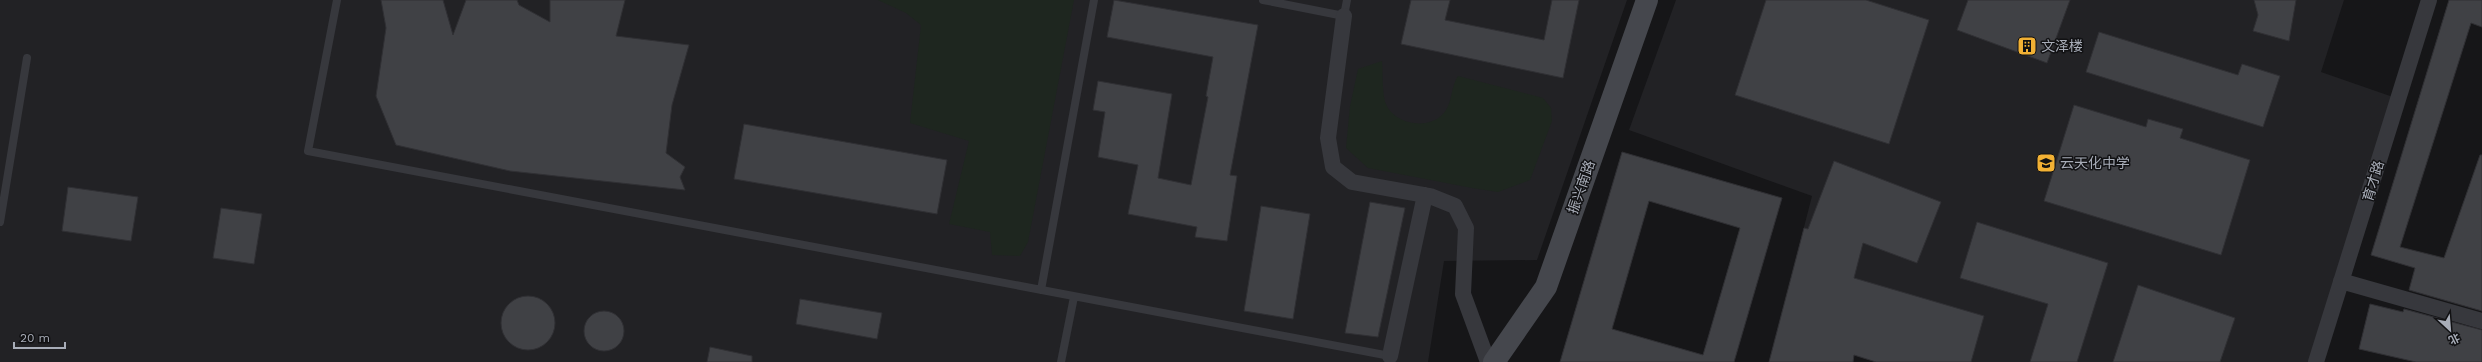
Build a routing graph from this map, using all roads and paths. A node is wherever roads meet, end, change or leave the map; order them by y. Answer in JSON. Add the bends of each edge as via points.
{"nodes":[{"id":1,"x":337,"y":0,"type":"edge"},
{"id":2,"x":1094,"y":0,"type":"edge"},
{"id":3,"x":1263,"y":0,"type":"edge"},
{"id":4,"x":1347,"y":0,"type":"edge"},
{"id":5,"x":1647,"y":0,"type":"edge"},
{"id":6,"x":2429,"y":0,"type":"edge"},
{"id":7,"x":1344,"y":16,"type":"junction"},
{"id":8,"x":27,"y":58,"type":"dead end"},
{"id":9,"x":1425,"y":195,"type":"junction"},
{"id":10,"x":0,"y":222,"type":"edge"},
{"id":11,"x":2341,"y":281,"type":"junction"},
{"id":12,"x":1041,"y":290,"type":"junction"},
{"id":13,"x":1074,"y":296,"type":"junction"},
{"id":14,"x":2482,"y":321,"type":"edge"},
{"id":15,"x":1390,"y":356,"type":"joint"},
{"id":16,"x":1061,"y":362,"type":"edge"},
{"id":17,"x":1488,"y":362,"type":"edge"},
{"id":18,"x":1494,"y":362,"type":"edge"},
{"id":19,"x":2316,"y":362,"type":"edge"}],
"edges":[{"from":1,"to":12,"type":"lane","via":[[308,151]]},
{"from":2,"to":12,"type":"lane"},
{"from":3,"to":7,"type":"lane"},
{"from":4,"to":7,"type":"lane"},
{"from":5,"to":18,"type":"main road","name":"振兴南路","via":[[1546,287]]},
{"from":6,"to":11,"type":"street","name":"育才路"},
{"from":7,"to":9,"type":"street","via":[[1328,138],[1333,167],[1352,182]]},
{"from":8,"to":10,"type":"lane"},
{"from":9,"to":15,"type":"street"},
{"from":9,"to":17,"type":"street","via":[[1455,206],[1466,228],[1464,294]]},
{"from":11,"to":14,"type":"street"},
{"from":11,"to":19,"type":"street","name":"育才路"},
{"from":12,"to":13,"type":"lane"},
{"from":13,"to":15,"type":"lane"},
{"from":13,"to":16,"type":"lane"}]}
